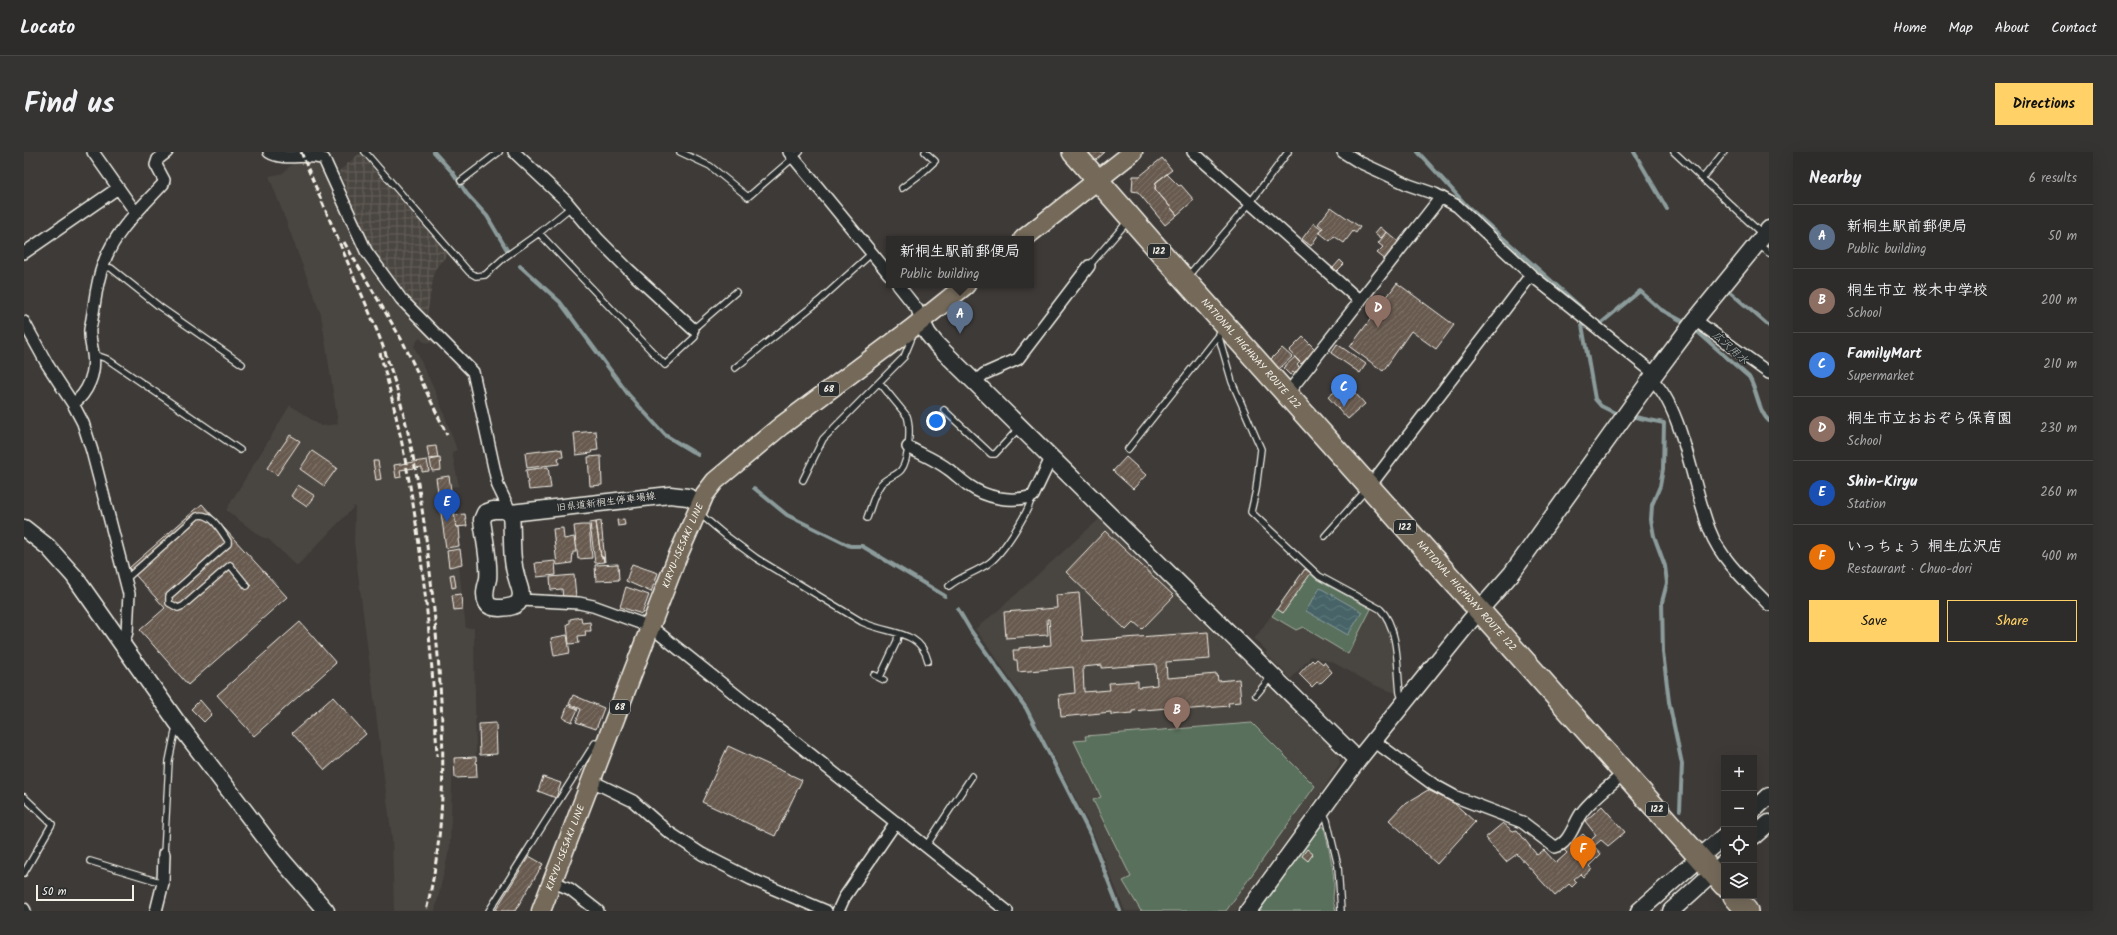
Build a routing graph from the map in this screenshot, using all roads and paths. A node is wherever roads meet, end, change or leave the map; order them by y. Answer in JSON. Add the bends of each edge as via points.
{"nodes":[{"id":1,"x":93,"y":152,"type":"edge"},
{"id":2,"x":167,"y":152,"type":"edge"},
{"id":3,"x":269,"y":152,"type":"edge"},
{"id":4,"x":365,"y":152,"type":"edge"},
{"id":5,"x":499,"y":152,"type":"edge"},
{"id":6,"x":514,"y":152,"type":"edge"},
{"id":7,"x":680,"y":152,"type":"edge"},
{"id":8,"x":925,"y":152,"type":"edge"},
{"id":9,"x":1073,"y":152,"type":"edge"},
{"id":10,"x":1133,"y":152,"type":"edge"},
{"id":11,"x":1193,"y":152,"type":"edge"},
{"id":12,"x":1288,"y":152,"type":"edge"},
{"id":13,"x":1343,"y":152,"type":"edge"},
{"id":14,"x":1674,"y":152,"type":"edge"},
{"id":15,"x":1724,"y":152,"type":"edge"},
{"id":16,"x":794,"y":154,"type":"edge"},
{"id":17,"x":1703,"y":178,"type":"junction"},
{"id":18,"x":1097,"y":180,"type":"junction"},
{"id":19,"x":461,"y":181,"type":"dead end"},
{"id":20,"x":118,"y":188,"type":"junction"},
{"id":21,"x":902,"y":188,"type":"dead end"},
{"id":22,"x":1441,"y":197,"type":"junction"},
{"id":23,"x":1250,"y":203,"type":"junction"},
{"id":24,"x":571,"y":207,"type":"junction"},
{"id":25,"x":136,"y":214,"type":"junction"},
{"id":26,"x":1131,"y":219,"type":"junction"},
{"id":27,"x":539,"y":233,"type":"junction"},
{"id":28,"x":1028,"y":236,"type":"edge"},
{"id":29,"x":1765,"y":240,"type":"edge"},
{"id":30,"x":24,"y":253,"type":"edge"},
{"id":31,"x":872,"y":253,"type":"junction"},
{"id":32,"x":1089,"y":266,"type":"joint"},
{"id":33,"x":102,"y":267,"type":"junction"},
{"id":34,"x":886,"y":270,"type":"edge"},
{"id":35,"x":1531,"y":275,"type":"junction"},
{"id":36,"x":1185,"y":280,"type":"junction"},
{"id":37,"x":900,"y":288,"type":"edge"},
{"id":38,"x":962,"y":288,"type":"edge"},
{"id":39,"x":736,"y":292,"type":"dead end"},
{"id":40,"x":1360,"y":300,"type":"junction"},
{"id":41,"x":1695,"y":320,"type":"junction"},
{"id":42,"x":24,"y":322,"type":"edge"},
{"id":43,"x":916,"y":325,"type":"junction"},
{"id":44,"x":693,"y":329,"type":"junction"},
{"id":45,"x":1222,"y":330,"type":"junction"},
{"id":46,"x":93,"y":354,"type":"junction"},
{"id":47,"x":242,"y":364,"type":"dead end"},
{"id":48,"x":735,"y":368,"type":"dead end"},
{"id":49,"x":1769,"y":373,"type":"edge"},
{"id":50,"x":1653,"y":376,"type":"junction"},
{"id":51,"x":976,"y":382,"type":"junction"},
{"id":52,"x":880,"y":383,"type":"junction"},
{"id":53,"x":1287,"y":394,"type":"junction"},
{"id":54,"x":73,"y":404,"type":"junction"},
{"id":55,"x":944,"y":410,"type":"dead end"},
{"id":56,"x":1021,"y":426,"type":"junction"},
{"id":57,"x":908,"y":447,"type":"junction"},
{"id":58,"x":1128,"y":449,"type":"dead end"},
{"id":59,"x":240,"y":450,"type":"dead end"},
{"id":60,"x":1052,"y":456,"type":"junction"},
{"id":61,"x":803,"y":480,"type":"dead end"},
{"id":62,"x":1369,"y":487,"type":"junction"},
{"id":63,"x":1032,"y":496,"type":"junction"},
{"id":64,"x":698,"y":507,"type":"junction"},
{"id":65,"x":511,"y":513,"type":"junction"},
{"id":66,"x":867,"y":518,"type":"dead end"},
{"id":67,"x":24,"y":528,"type":"edge"},
{"id":68,"x":1325,"y":536,"type":"dead end"},
{"id":69,"x":126,"y":579,"type":"junction"},
{"id":70,"x":247,"y":586,"type":"dead end"},
{"id":71,"x":949,"y":586,"type":"dead end"},
{"id":72,"x":521,"y":600,"type":"junction"},
{"id":73,"x":1769,"y":605,"type":"edge"},
{"id":74,"x":1480,"y":610,"type":"junction"},
{"id":75,"x":651,"y":627,"type":"junction"},
{"id":76,"x":898,"y":634,"type":"junction"},
{"id":77,"x":124,"y":645,"type":"junction"},
{"id":78,"x":928,"y":661,"type":"dead end"},
{"id":79,"x":1273,"y":676,"type":"junction"},
{"id":80,"x":880,"y":677,"type":"dead end"},
{"id":81,"x":1256,"y":695,"type":"dead end"},
{"id":82,"x":1404,"y":704,"type":"junction"},
{"id":83,"x":177,"y":722,"type":"junction"},
{"id":84,"x":1374,"y":741,"type":"junction"},
{"id":85,"x":605,"y":747,"type":"junction"},
{"id":86,"x":1358,"y":760,"type":"junction"},
{"id":87,"x":1624,"y":773,"type":"junction"},
{"id":88,"x":972,"y":776,"type":"dead end"},
{"id":89,"x":592,"y":781,"type":"junction"},
{"id":90,"x":1769,"y":796,"type":"edge"},
{"id":91,"x":24,"y":797,"type":"edge"},
{"id":92,"x":1757,"y":807,"type":"edge"},
{"id":93,"x":1322,"y":810,"type":"junction"},
{"id":94,"x":896,"y":822,"type":"junction"},
{"id":95,"x":1769,"y":823,"type":"edge"},
{"id":96,"x":1757,"y":833,"type":"edge"},
{"id":97,"x":926,"y":846,"type":"junction"},
{"id":98,"x":1721,"y":847,"type":"edge"},
{"id":99,"x":164,"y":854,"type":"joint"},
{"id":100,"x":90,"y":861,"type":"dead end"},
{"id":101,"x":1715,"y":870,"type":"edge"},
{"id":102,"x":24,"y":873,"type":"edge"},
{"id":103,"x":554,"y":882,"type":"junction"},
{"id":104,"x":163,"y":883,"type":"junction"},
{"id":105,"x":1737,"y":899,"type":"edge"},
{"id":106,"x":156,"y":911,"type":"edge"},
{"id":107,"x":326,"y":911,"type":"edge"},
{"id":108,"x":489,"y":911,"type":"edge"},
{"id":109,"x":541,"y":911,"type":"edge"},
{"id":110,"x":598,"y":911,"type":"edge"},
{"id":111,"x":826,"y":911,"type":"edge"},
{"id":112,"x":838,"y":911,"type":"edge"},
{"id":113,"x":1007,"y":911,"type":"edge"},
{"id":114,"x":1248,"y":911,"type":"edge"},
{"id":115,"x":1341,"y":911,"type":"edge"},
{"id":116,"x":1639,"y":911,"type":"edge"},
{"id":117,"x":1671,"y":911,"type":"edge"},
{"id":118,"x":1747,"y":911,"type":"edge"}],
"edges":[{"from":1,"to":20,"type":"street"},
{"from":2,"to":25,"type":"street","via":[[158,159],[156,165],[164,180],[163,184]]},
{"from":3,"to":65,"type":"street","via":[[277,155],[313,154],[324,159],[366,251],[401,299],[470,368],[498,486]]},
{"from":4,"to":27,"type":"lane","via":[[469,272],[476,276],[485,275]]},
{"from":5,"to":19,"type":"lane"},
{"from":6,"to":24,"type":"street"},
{"from":7,"to":16,"type":"lane","via":[[710,166],[748,197]]},
{"from":8,"to":21,"type":"lane","via":[[934,161]]},
{"from":9,"to":18,"type":"highway","number":"122"},
{"from":10,"to":18,"type":"main road"},
{"from":11,"to":23,"type":"street"},
{"from":12,"to":23,"type":"lane"},
{"from":13,"to":22,"type":"street","via":[[1388,176]]},
{"from":14,"to":17,"type":"lane"},
{"from":15,"to":17,"type":"lane"},
{"from":16,"to":31,"type":"street"},
{"from":17,"to":29,"type":"lane"},
{"from":18,"to":26,"type":"highway","name":"NATIONAL HIGHWAY ROUTE 122","number":"122"},
{"from":18,"to":28,"type":"main road"},
{"from":20,"to":25,"type":"street"},
{"from":20,"to":30,"type":"street"},
{"from":22,"to":35,"type":"street","via":[[1457,206]]},
{"from":22,"to":40,"type":"street"},
{"from":23,"to":36,"type":"lane"},
{"from":23,"to":40,"type":"street"},
{"from":24,"to":27,"type":"lane"},
{"from":24,"to":44,"type":"street","via":[[628,269]]},
{"from":25,"to":33,"type":"street","via":[[125,224]]},
{"from":26,"to":32,"type":"lane"},
{"from":26,"to":36,"type":"highway","name":"NATIONAL HIGHWAY ROUTE 122","number":"122"},
{"from":27,"to":44,"type":"lane","via":[[665,365],[695,337]]},
{"from":29,"to":41,"type":"street"},
{"from":31,"to":34,"type":"street"},
{"from":31,"to":48,"type":"lane","via":[[819,301]]},
{"from":32,"to":51,"type":"street","via":[[1018,359],[984,374]]},
{"from":33,"to":46,"type":"street","via":[[89,338]]},
{"from":33,"to":47,"type":"lane","via":[[111,268],[160,307]]},
{"from":35,"to":50,"type":"street"},
{"from":35,"to":62,"type":"street"},
{"from":36,"to":45,"type":"highway","name":"NATIONAL HIGHWAY ROUTE 122","number":"122"},
{"from":37,"to":43,"type":"street","via":[[917,309]]},
{"from":38,"to":43,"type":"main road","name":"KIRYU-ISESAKI LINE","number":"68"},
{"from":39,"to":44,"type":"lane"},
{"from":40,"to":53,"type":"street"},
{"from":41,"to":49,"type":"street"},
{"from":41,"to":50,"type":"street"},
{"from":42,"to":54,"type":"street"},
{"from":43,"to":51,"type":"street"},
{"from":43,"to":52,"type":"lane","via":[[904,357]]},
{"from":43,"to":64,"type":"main road","name":"KIRYU-ISESAKI LINE","number":"68","via":[[781,426],[715,482]]},
{"from":45,"to":53,"type":"highway","name":"NATIONAL HIGHWAY ROUTE 122","number":"122"},
{"from":45,"to":58,"type":"lane"},
{"from":45,"to":82,"type":"lane","via":[[1232,382],[1261,449],[1251,512],[1319,576],[1380,609],[1388,617]]},
{"from":46,"to":54,"type":"street","via":[[91,379],[85,393]]},
{"from":46,"to":59,"type":"lane","via":[[107,359]]},
{"from":50,"to":73,"type":"street","via":[[1673,411],[1710,532],[1731,565]]},
{"from":50,"to":74,"type":"street","via":[[1512,573]]},
{"from":51,"to":56,"type":"street"},
{"from":52,"to":57,"type":"lane","via":[[910,422]]},
{"from":52,"to":61,"type":"lane","via":[[823,439]]},
{"from":53,"to":62,"type":"highway","name":"NATIONAL HIGHWAY ROUTE 122","number":"122"},
{"from":54,"to":69,"type":"street","via":[[92,451]]},
{"from":55,"to":56,"type":"lane","via":[[991,454],[994,454]]},
{"from":56,"to":60,"type":"street"},
{"from":57,"to":63,"type":"street","via":[[948,469],[969,486],[994,497],[1017,499]]},
{"from":57,"to":66,"type":"lane","via":[[903,467],[882,484]]},
{"from":60,"to":63,"type":"street"},
{"from":60,"to":79,"type":"street"},
{"from":62,"to":68,"type":"lane"},
{"from":62,"to":74,"type":"highway","name":"NATIONAL HIGHWAY ROUTE 122","number":"122"},
{"from":63,"to":71,"type":"lane","via":[[1028,510],[1002,549],[990,562]]},
{"from":64,"to":65,"type":"street","name":"旧県道新桐生停車場線","via":[[688,497],[670,495]]},
{"from":64,"to":75,"type":"main road","name":"KIRYU-ISESAKI LINE","number":"68"},
{"from":64,"to":76,"type":"lane","via":[[725,535],[766,564],[862,622]]},
{"from":65,"to":72,"type":"street","via":[[511,536]]},
{"from":65,"to":72,"type":"street","name":"旧県道新桐生停車場線","via":[[494,510],[482,517],[488,577],[485,594],[487,603],[492,607],[511,607]]},
{"from":67,"to":77,"type":"street","via":[[48,547],[74,576]]},
{"from":69,"to":70,"type":"lane","via":[[200,515],[210,518],[228,544],[169,596],[169,603],[178,608],[183,606],[230,565]]},
{"from":69,"to":77,"type":"street","via":[[129,611]]},
{"from":72,"to":75,"type":"street","via":[[579,603]]},
{"from":74,"to":82,"type":"street"},
{"from":74,"to":87,"type":"highway","name":"NATIONAL HIGHWAY ROUTE 122","number":"122"},
{"from":75,"to":85,"type":"main road","name":"KIRYU-ISESAKI LINE","number":"68"},
{"from":75,"to":94,"type":"street"},
{"from":76,"to":78,"type":"lane","via":[[916,640],[925,651]]},
{"from":76,"to":80,"type":"lane"},
{"from":77,"to":83,"type":"street"},
{"from":79,"to":81,"type":"lane"},
{"from":79,"to":86,"type":"street"},
{"from":82,"to":84,"type":"street"},
{"from":83,"to":99,"type":"lane","via":[[169,760]]},
{"from":83,"to":107,"type":"street","via":[[282,860]]},
{"from":84,"to":86,"type":"street"},
{"from":84,"to":87,"type":"street","via":[[1434,785],[1456,797],[1522,822],[1555,847],[1561,844],[1577,824],[1582,811]]},
{"from":85,"to":89,"type":"main road","name":"KIRYU-ISESAKI LINE","number":"68"},
{"from":85,"to":108,"type":"lane","via":[[596,743],[590,751]]},
{"from":86,"to":93,"type":"street"},
{"from":87,"to":101,"type":"highway","name":"NATIONAL HIGHWAY ROUTE 122","number":"122"},
{"from":88,"to":97,"type":"lane"},
{"from":89,"to":103,"type":"main road","name":"KIRYU-ISESAKI LINE","number":"68"},
{"from":89,"to":111,"type":"street","via":[[633,801],[667,831],[702,854],[751,879]]},
{"from":90,"to":92,"type":"street"},
{"from":91,"to":102,"type":"lane","via":[[52,824]]},
{"from":93,"to":114,"type":"street"},
{"from":93,"to":115,"type":"lane","via":[[1337,861]]},
{"from":94,"to":97,"type":"street"},
{"from":94,"to":112,"type":"street","via":[[844,898]]},
{"from":95,"to":96,"type":"street"},
{"from":97,"to":113,"type":"street"},
{"from":98,"to":101,"type":"street"},
{"from":99,"to":104,"type":"street"},
{"from":100,"to":104,"type":"lane"},
{"from":101,"to":116,"type":"street"},
{"from":101,"to":117,"type":"street"},
{"from":103,"to":109,"type":"main road","name":"KIRYU-ISESAKI LINE","number":"68"},
{"from":103,"to":110,"type":"street","via":[[570,889]]},
{"from":104,"to":106,"type":"street"},
{"from":105,"to":118,"type":"highway"}]}
